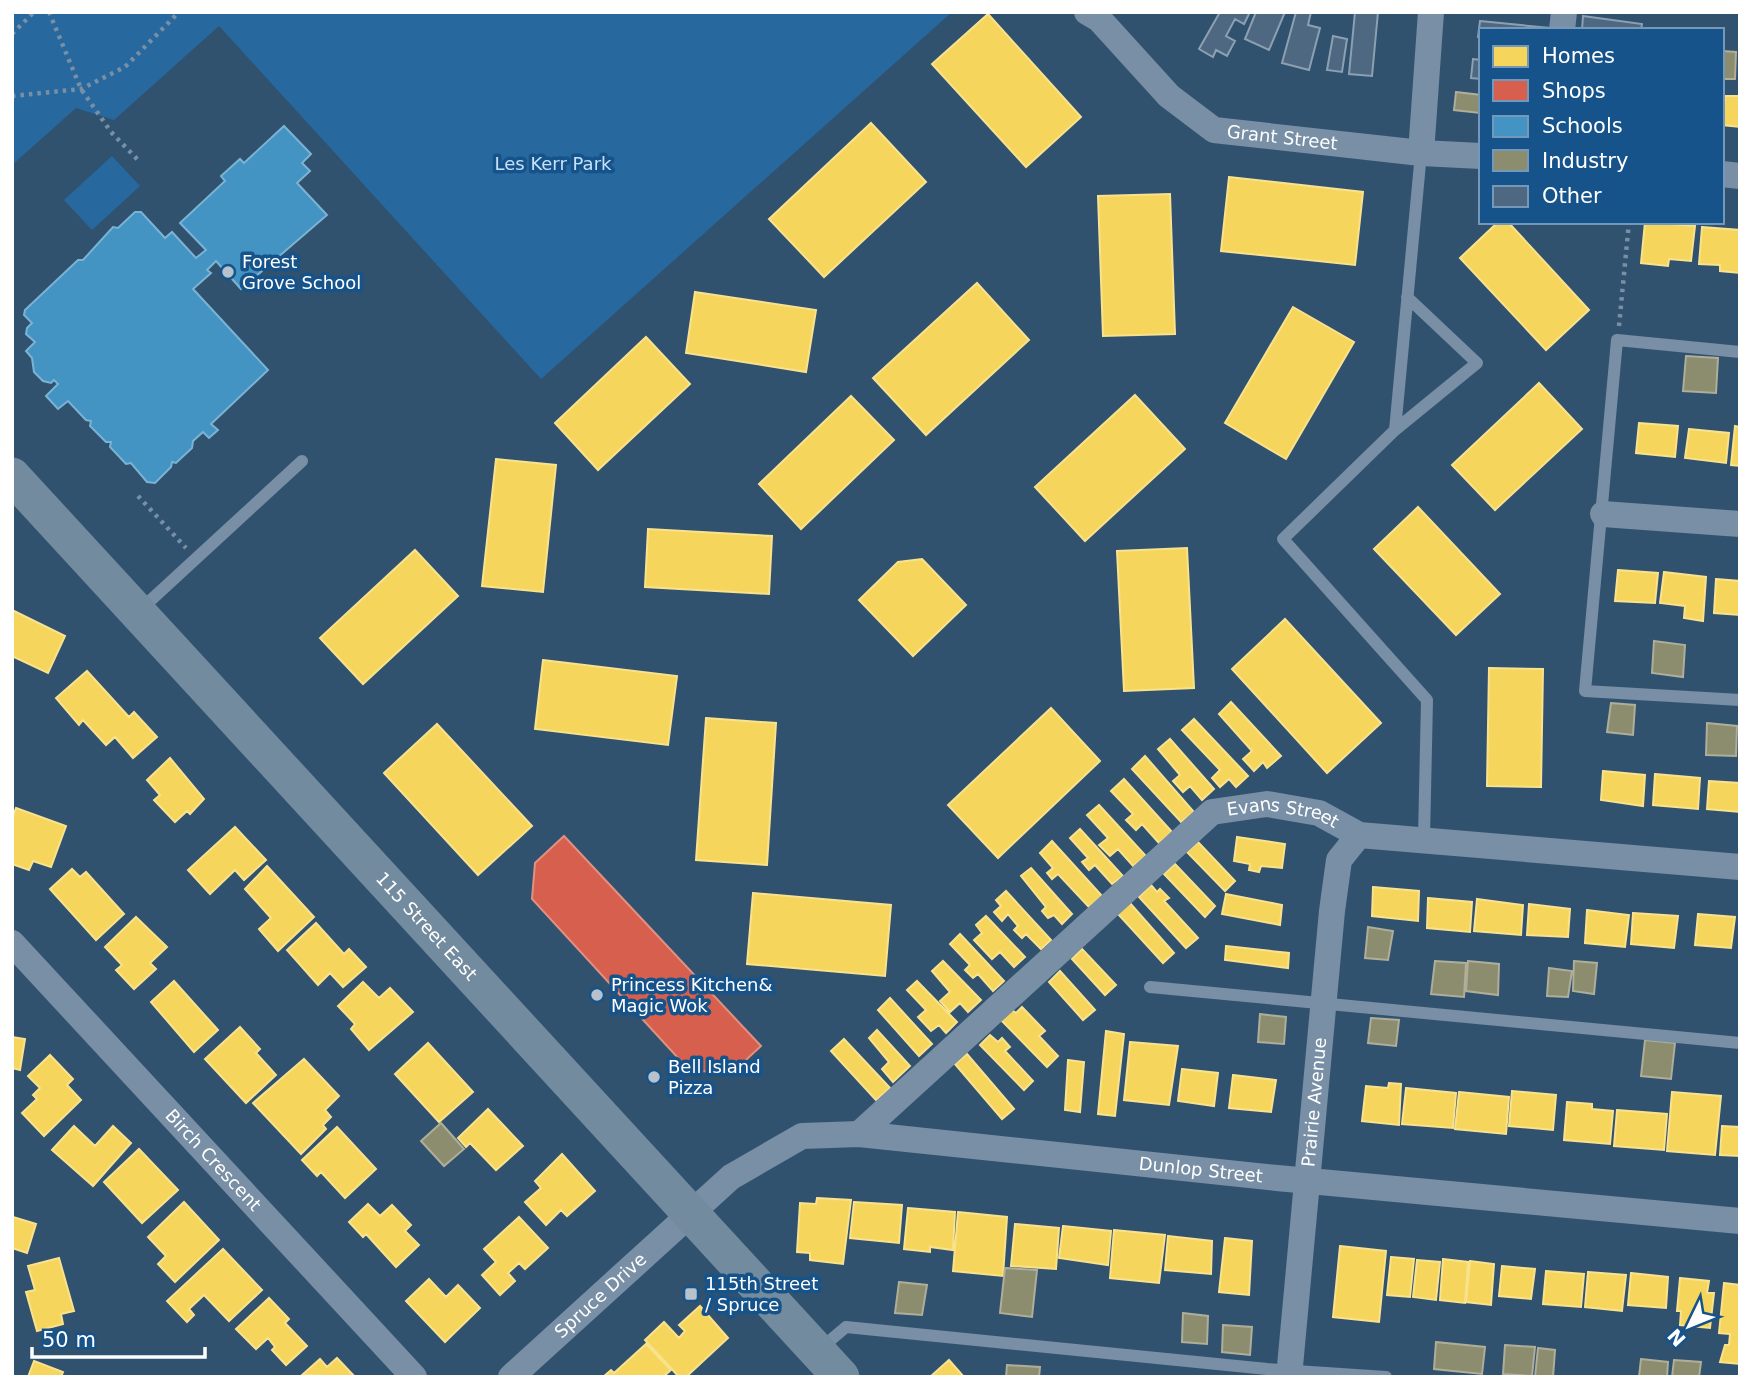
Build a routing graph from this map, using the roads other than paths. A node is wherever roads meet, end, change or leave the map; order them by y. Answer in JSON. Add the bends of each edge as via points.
{"nodes":[{"id":1,"x":1087,"y":12,"type":"edge"},
{"id":2,"x":1431,"y":12,"type":"edge"},
{"id":3,"x":1421,"y":153,"type":"junction"},
{"id":4,"x":1479,"y":156,"type":"edge"},
{"id":5,"x":1407,"y":297,"type":"junction"},
{"id":6,"x":1740,"y":352,"type":"edge"},
{"id":7,"x":1395,"y":430,"type":"junction"},
{"id":8,"x":302,"y":461,"type":"dead end"},
{"id":9,"x":12,"y":476,"type":"edge"},
{"id":10,"x":1603,"y":514,"type":"junction"},
{"id":11,"x":1740,"y":524,"type":"edge"},
{"id":12,"x":136,"y":614,"type":"junction"},
{"id":13,"x":1740,"y":700,"type":"edge"},
{"id":14,"x":1359,"y":835,"type":"junction"},
{"id":15,"x":1424,"y":838,"type":"junction"},
{"id":16,"x":1740,"y":867,"type":"edge"},
{"id":17,"x":12,"y":943,"type":"edge"},
{"id":18,"x":1150,"y":987,"type":"dead end"},
{"id":19,"x":1324,"y":1002,"type":"junction"},
{"id":20,"x":1740,"y":1043,"type":"edge"},
{"id":21,"x":859,"y":1134,"type":"junction"},
{"id":22,"x":1307,"y":1180,"type":"junction"},
{"id":23,"x":689,"y":1214,"type":"junction"},
{"id":24,"x":1740,"y":1221,"type":"edge"},
{"id":25,"x":829,"y":1364,"type":"edge"},
{"id":26,"x":1289,"y":1373,"type":"edge"},
{"id":27,"x":414,"y":1377,"type":"edge"},
{"id":28,"x":511,"y":1377,"type":"edge"},
{"id":29,"x":1386,"y":1377,"type":"edge"}],
"edges":[{"from":1,"to":3,"type":"street","name":"Grant Street","via":[[1169,96],[1214,130]]},
{"from":2,"to":3,"type":"street"},
{"from":3,"to":4,"type":"street","name":"Grant Street"},
{"from":3,"to":5,"type":"lane"},
{"from":5,"to":7,"type":"lane"},
{"from":5,"to":7,"type":"lane","via":[[1476,363]]},
{"from":6,"to":10,"type":"lane","via":[[1617,340]]},
{"from":7,"to":15,"type":"lane","via":[[1283,539],[1427,700]]},
{"from":8,"to":12,"type":"lane"},
{"from":9,"to":12,"type":"street","name":"115 Street East"},
{"from":10,"to":11,"type":"street"},
{"from":10,"to":13,"type":"lane","via":[[1585,691]]},
{"from":12,"to":23,"type":"street","name":"115 Street East"},
{"from":14,"to":15,"type":"street","name":"Evans Street"},
{"from":14,"to":19,"type":"street","name":"Prairie Avenue","via":[[1339,860]]},
{"from":14,"to":21,"type":"street","name":"Evans Street","via":[[1320,813],[1267,804],[1212,812]]},
{"from":15,"to":16,"type":"street","name":"Evans Street"},
{"from":17,"to":27,"type":"street","name":"Birch Crescent"},
{"from":18,"to":19,"type":"lane"},
{"from":19,"to":20,"type":"lane"},
{"from":19,"to":22,"type":"street","name":"Prairie Avenue"},
{"from":21,"to":22,"type":"street","name":"Dunlop Street"},
{"from":21,"to":23,"type":"street","name":"Dunlop Street","via":[[802,1136],[732,1177]]},
{"from":22,"to":24,"type":"street","name":"Dunlop Street"},
{"from":22,"to":26,"type":"street","name":"Prairie Avenue"},
{"from":23,"to":25,"type":"street","name":"115 Street East"},
{"from":23,"to":28,"type":"street","name":"Spruce Drive"},
{"from":25,"to":26,"type":"lane","via":[[846,1327]]},
{"from":26,"to":29,"type":"lane"}]}
